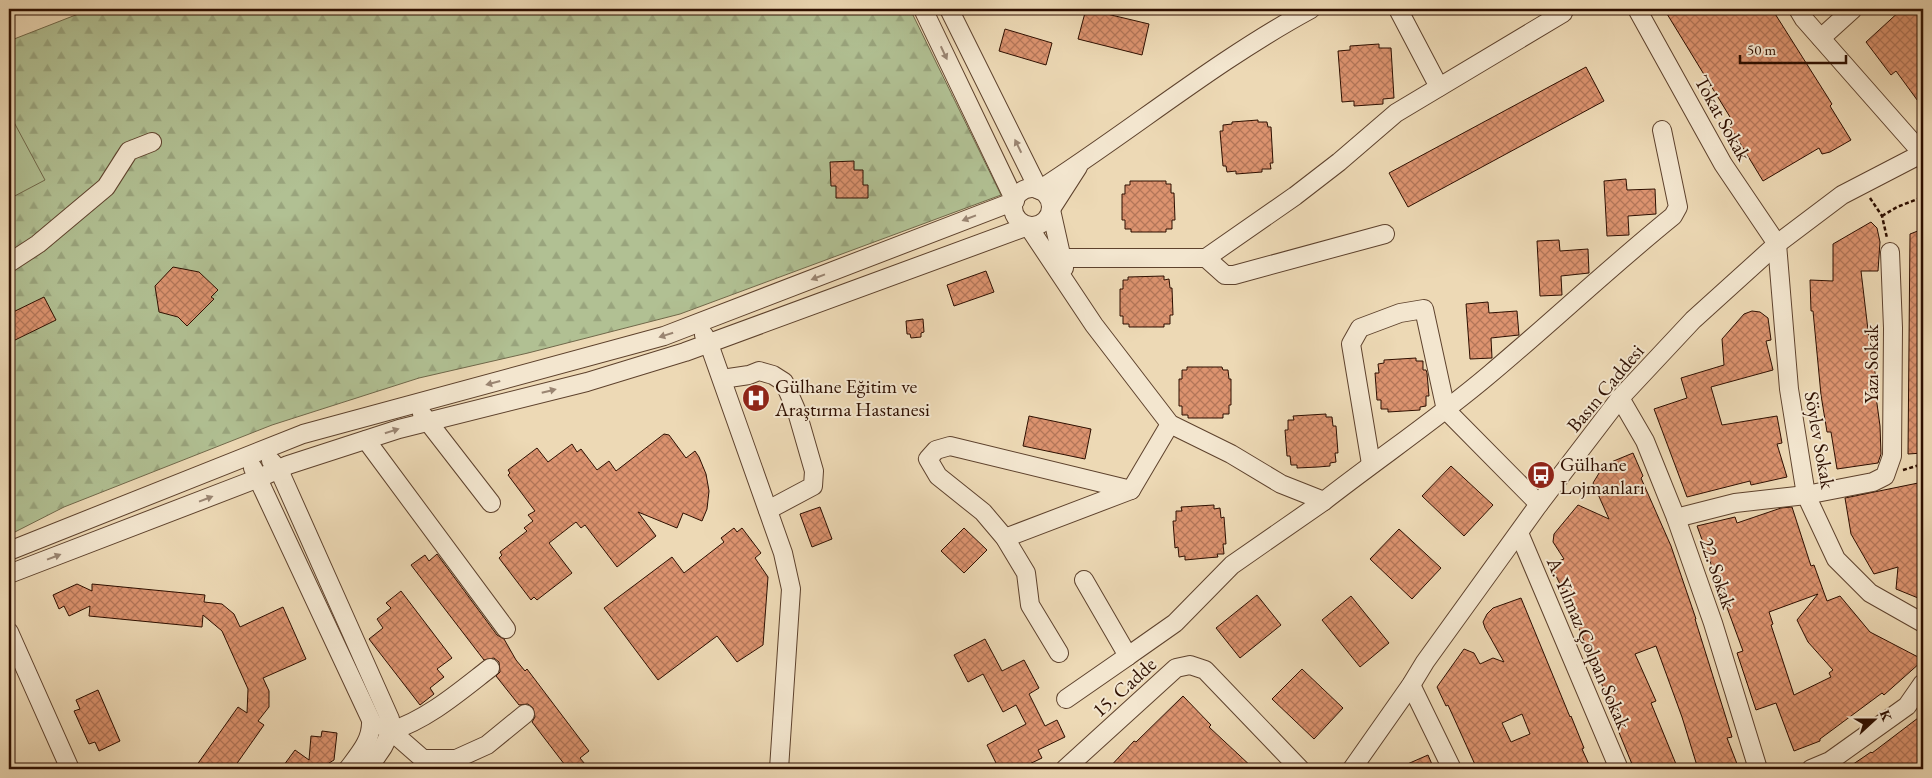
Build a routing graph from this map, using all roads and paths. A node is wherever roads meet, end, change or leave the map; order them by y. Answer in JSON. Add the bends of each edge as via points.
{"nodes":[{"id":1,"x":924,"y":9,"type":"edge"},
{"id":2,"x":949,"y":9,"type":"edge"},
{"id":3,"x":1311,"y":9,"type":"edge"},
{"id":4,"x":1398,"y":9,"type":"edge"},
{"id":5,"x":1564,"y":9,"type":"edge"},
{"id":6,"x":1637,"y":9,"type":"edge"},
{"id":7,"x":1798,"y":9,"type":"edge"},
{"id":8,"x":1853,"y":9,"type":"edge"},
{"id":9,"x":1821,"y":38,"type":"junction"},
{"id":10,"x":1439,"y":87,"type":"junction"},
{"id":11,"x":1662,"y":130,"type":"dead end"},
{"id":12,"x":152,"y":142,"type":"dead end"},
{"id":13,"x":1922,"y":153,"type":"edge"},
{"id":14,"x":1081,"y":163,"type":"junction"},
{"id":15,"x":1861,"y":185,"type":"junction"},
{"id":16,"x":1039,"y":190,"type":"junction"},
{"id":17,"x":1923,"y":197,"type":"edge"},
{"id":18,"x":1015,"y":201,"type":"junction"},
{"id":19,"x":1051,"y":210,"type":"junction"},
{"id":20,"x":1882,"y":216,"type":"junction"},
{"id":21,"x":1028,"y":226,"type":"junction"},
{"id":22,"x":1385,"y":234,"type":"dead end"},
{"id":23,"x":1777,"y":244,"type":"junction"},
{"id":24,"x":1890,"y":252,"type":"joint"},
{"id":25,"x":1061,"y":258,"type":"junction"},
{"id":26,"x":1206,"y":258,"type":"junction"},
{"id":27,"x":9,"y":263,"type":"edge"},
{"id":28,"x":1072,"y":292,"type":"junction"},
{"id":29,"x":696,"y":324,"type":"junction"},
{"id":30,"x":709,"y":344,"type":"junction"},
{"id":31,"x":722,"y":379,"type":"junction"},
{"id":32,"x":1620,"y":398,"type":"junction"},
{"id":33,"x":413,"y":404,"type":"junction"},
{"id":34,"x":1446,"y":410,"type":"junction"},
{"id":35,"x":429,"y":421,"type":"junction"},
{"id":36,"x":1170,"y":424,"type":"junction"},
{"id":37,"x":366,"y":440,"type":"junction"},
{"id":38,"x":255,"y":454,"type":"junction"},
{"id":39,"x":1371,"y":464,"type":"junction"},
{"id":40,"x":279,"y":470,"type":"junction"},
{"id":41,"x":259,"y":478,"type":"junction"},
{"id":42,"x":1131,"y":490,"type":"junction"},
{"id":43,"x":1806,"y":495,"type":"junction"},
{"id":44,"x":1324,"y":501,"type":"junction"},
{"id":45,"x":491,"y":503,"type":"dead end"},
{"id":46,"x":1539,"y":504,"type":"junction"},
{"id":47,"x":768,"y":510,"type":"junction"},
{"id":48,"x":1676,"y":518,"type":"junction"},
{"id":49,"x":1519,"y":533,"type":"junction"},
{"id":50,"x":1004,"y":538,"type":"junction"},
{"id":51,"x":9,"y":551,"type":"edge"},
{"id":52,"x":9,"y":574,"type":"edge"},
{"id":53,"x":1084,"y":580,"type":"dead end"},
{"id":54,"x":1923,"y":623,"type":"edge"},
{"id":55,"x":506,"y":629,"type":"dead end"},
{"id":56,"x":9,"y":632,"type":"edge"},
{"id":57,"x":1059,"y":653,"type":"dead end"},
{"id":58,"x":1128,"y":656,"type":"junction"},
{"id":59,"x":490,"y":668,"type":"dead end"},
{"id":60,"x":1923,"y":683,"type":"edge"},
{"id":61,"x":1411,"y":686,"type":"junction"},
{"id":62,"x":1066,"y":699,"type":"dead end"},
{"id":63,"x":525,"y":714,"type":"dead end"},
{"id":64,"x":371,"y":720,"type":"junction"},
{"id":65,"x":391,"y":731,"type":"junction"},
{"id":66,"x":70,"y":769,"type":"edge"},
{"id":67,"x":348,"y":769,"type":"edge"},
{"id":68,"x":368,"y":769,"type":"edge"},
{"id":69,"x":779,"y":769,"type":"edge"},
{"id":70,"x":1065,"y":769,"type":"edge"},
{"id":71,"x":1300,"y":769,"type":"edge"},
{"id":72,"x":1352,"y":769,"type":"edge"},
{"id":73,"x":1452,"y":769,"type":"edge"},
{"id":74,"x":1619,"y":769,"type":"edge"},
{"id":75,"x":1758,"y":769,"type":"edge"},
{"id":76,"x":1811,"y":769,"type":"edge"}],
"edges":[{"from":1,"to":18,"type":"street","one_way":true},
{"from":16,"to":2,"type":"street","one_way":true},
{"from":3,"to":14,"type":"street","via":[[1223,62]]},
{"from":4,"to":10,"type":"street"},
{"from":5,"to":10,"type":"street","via":[[1563,13]]},
{"from":6,"to":23,"type":"street","name":"Tokat Sokak","via":[[1723,164]]},
{"from":7,"to":9,"type":"street"},
{"from":8,"to":9,"type":"street"},
{"from":9,"to":13,"type":"street"},
{"from":10,"to":26,"type":"street","via":[[1396,113],[1295,196]]},
{"from":11,"to":34,"type":"street","via":[[1678,207],[1673,216]]},
{"from":12,"to":27,"type":"street","via":[[129,151],[106,187],[38,244]]},
{"from":13,"to":15,"type":"street","name":"Basın Caddesi"},
{"from":14,"to":16,"type":"street"},
{"from":14,"to":19,"type":"street"},
{"from":15,"to":20,"type":"path"},
{"from":15,"to":23,"type":"street","name":"Basın Caddesi","via":[[1842,195]]},
{"from":16,"to":18,"type":"street","via":[[1034,188],[1022,192]]},
{"from":16,"to":19,"type":"street","via":[[1048,197]]},
{"from":17,"to":20,"type":"path"},
{"from":18,"to":21,"type":"street","via":[[1014,213]]},
{"from":18,"to":29,"type":"street","one_way":true},
{"from":19,"to":21,"type":"street","via":[[1041,224]]},
{"from":19,"to":25,"type":"street"},
{"from":20,"to":24,"type":"path"},
{"from":21,"to":28,"type":"street"},
{"from":21,"to":30,"type":"street"},
{"from":22,"to":26,"type":"street","via":[[1234,275],[1225,275]]},
{"from":23,"to":32,"type":"street","name":"Basın Caddesi","via":[[1693,320]]},
{"from":23,"to":43,"type":"street","name":"Söylev Sokak","via":[[1789,389]]},
{"from":24,"to":43,"type":"street","name":"Yazı Sokak","via":[[1892,456],[1885,476],[1873,482]]},
{"from":25,"to":26,"type":"street"},
{"from":25,"to":28,"type":"street"},
{"from":28,"to":36,"type":"street"},
{"from":29,"to":30,"type":"street"},
{"from":29,"to":33,"type":"street","one_way":true,"via":[[664,336]]},
{"from":30,"to":31,"type":"street"},
{"from":35,"to":30,"type":"street","one_way":true,"via":[[586,382]]},
{"from":31,"to":47,"type":"street"},
{"from":31,"to":47,"type":"street","via":[[759,371],[773,375],[784,382],[797,412],[814,471],[813,486]]},
{"from":32,"to":46,"type":"street","name":"Basın Caddesi"},
{"from":32,"to":48,"type":"street","name":"22. Sokak","via":[[1645,441]]},
{"from":33,"to":35,"type":"street"},
{"from":33,"to":38,"type":"street","via":[[303,434]]},
{"from":34,"to":39,"type":"street"},
{"from":34,"to":39,"type":"street","via":[[1424,309],[1400,313],[1360,328],[1351,344]]},
{"from":34,"to":46,"type":"street"},
{"from":37,"to":35,"type":"street","one_way":true},
{"from":35,"to":45,"type":"street"},
{"from":36,"to":42,"type":"street"},
{"from":36,"to":44,"type":"street","via":[[1281,484]]},
{"from":37,"to":40,"type":"street"},
{"from":37,"to":55,"type":"street"},
{"from":38,"to":40,"type":"street"},
{"from":38,"to":41,"type":"street"},
{"from":38,"to":51,"type":"street"},
{"from":39,"to":44,"type":"street"},
{"from":40,"to":41,"type":"street"},
{"from":40,"to":65,"type":"street","via":[[385,704]]},
{"from":52,"to":41,"type":"street","one_way":true},
{"from":41,"to":64,"type":"street"},
{"from":42,"to":50,"type":"street"},
{"from":42,"to":50,"type":"street","via":[[950,446],[936,450],[928,459],[938,476],[983,512]]},
{"from":43,"to":48,"type":"street","via":[[1735,503]]},
{"from":43,"to":54,"type":"street","name":"Söylev Sokak","via":[[1836,559],[1870,593]]},
{"from":44,"to":58,"type":"street","via":[[1232,565],[1175,622]]},
{"from":46,"to":49,"type":"street","name":"Basın Caddesi"},
{"from":47,"to":69,"type":"street","via":[[791,589]]},
{"from":48,"to":75,"type":"street","name":"22. Sokak","via":[[1713,623]]},
{"from":49,"to":61,"type":"street","name":"Basın Caddesi"},
{"from":49,"to":74,"type":"street","name":"A. Yılmaz Çolpan Sokak"},
{"from":50,"to":57,"type":"street","via":[[1026,573],[1030,605]]},
{"from":53,"to":58,"type":"street"},
{"from":56,"to":66,"type":"street"},
{"from":58,"to":62,"type":"street"},
{"from":59,"to":65,"type":"street","via":[[411,725]]},
{"from":60,"to":76,"type":"street","via":[[1907,706],[1830,761]]},
{"from":61,"to":72,"type":"street","name":"Basın Caddesi"},
{"from":61,"to":73,"type":"street"},
{"from":63,"to":65,"type":"street","via":[[487,745],[456,759],[423,758]]},
{"from":64,"to":65,"type":"street"},
{"from":64,"to":67,"type":"street","via":[[368,742]]},
{"from":65,"to":68,"type":"street"},
{"from":70,"to":71,"type":"street","name":"15. Cadde","via":[[1176,668],[1190,664],[1205,670]]}]}
